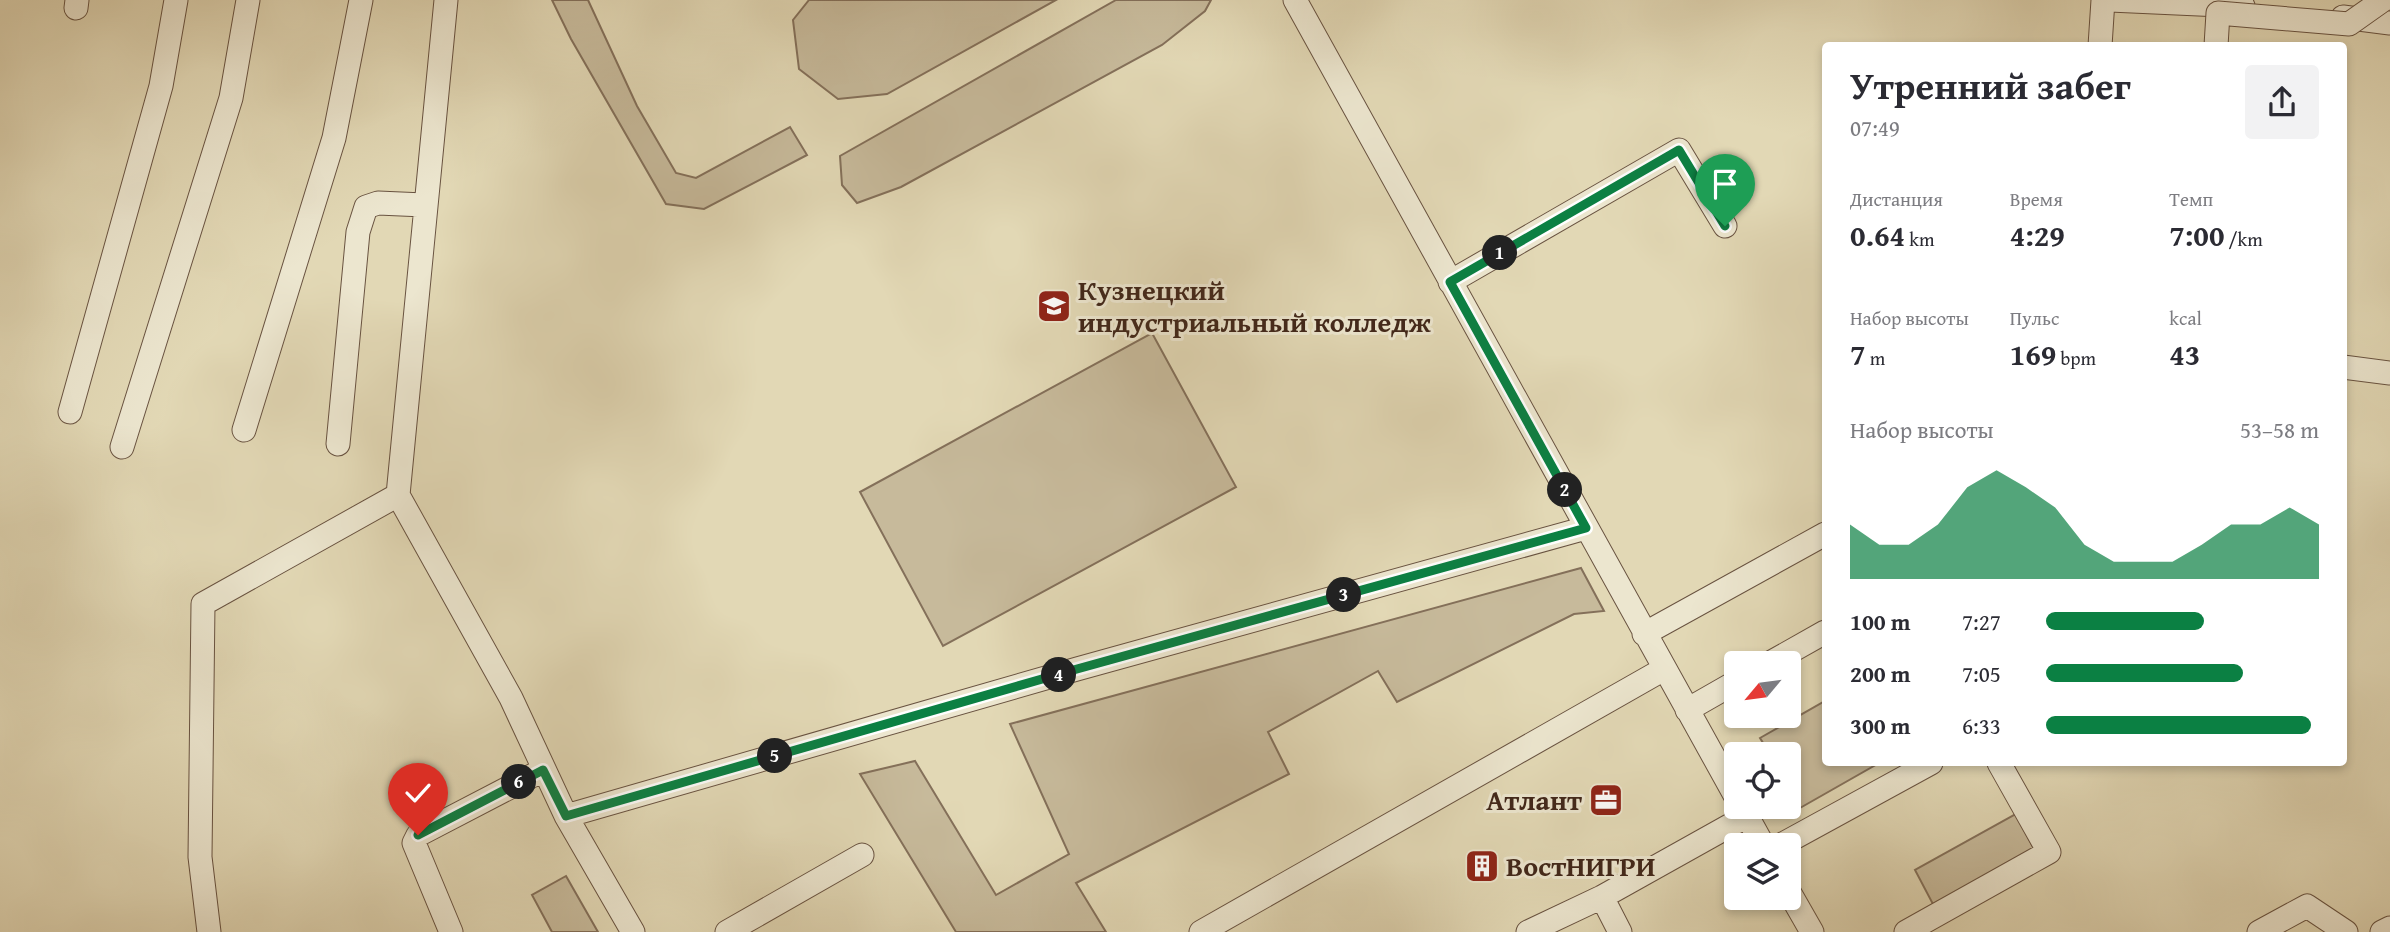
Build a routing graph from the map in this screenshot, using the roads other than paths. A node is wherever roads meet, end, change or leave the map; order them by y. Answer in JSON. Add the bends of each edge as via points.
{"nodes":[{"id":1,"x":176,"y":0,"type":"edge"},
{"id":2,"x":248,"y":0,"type":"edge"},
{"id":3,"x":362,"y":0,"type":"edge"},
{"id":4,"x":446,"y":0,"type":"edge"},
{"id":5,"x":1295,"y":0,"type":"edge"},
{"id":6,"x":2103,"y":0,"type":"edge"},
{"id":7,"x":2110,"y":0,"type":"edge"},
{"id":8,"x":2383,"y":0,"type":"edge"},
{"id":9,"x":2390,"y":23,"type":"edge"},
{"id":10,"x":2100,"y":42,"type":"edge"},
{"id":11,"x":2216,"y":42,"type":"edge"},
{"id":12,"x":424,"y":205,"type":"junction"},
{"id":13,"x":1725,"y":226,"type":"dead end"},
{"id":14,"x":1450,"y":282,"type":"junction"},
{"id":15,"x":2347,"y":368,"type":"edge"},
{"id":16,"x":2390,"y":373,"type":"edge"},
{"id":17,"x":70,"y":412,"type":"dead end"},
{"id":18,"x":244,"y":430,"type":"dead end"},
{"id":19,"x":338,"y":444,"type":"dead end"},
{"id":20,"x":122,"y":447,"type":"dead end"},
{"id":21,"x":398,"y":495,"type":"junction"},
{"id":22,"x":1586,"y":528,"type":"junction"},
{"id":23,"x":1822,"y":536,"type":"edge"},
{"id":24,"x":1644,"y":634,"type":"junction"},
{"id":25,"x":1822,"y":634,"type":"edge"},
{"id":26,"x":1791,"y":651,"type":"edge"},
{"id":27,"x":1664,"y":669,"type":"junction"},
{"id":28,"x":1724,"y":689,"type":"edge"},
{"id":29,"x":1687,"y":710,"type":"junction"},
{"id":30,"x":1926,"y":766,"type":"edge"},
{"id":31,"x":2001,"y":766,"type":"edge"},
{"id":32,"x":543,"y":770,"type":"junction"},
{"id":33,"x":1724,"y":776,"type":"edge"},
{"id":34,"x":566,"y":816,"type":"junction"},
{"id":35,"x":1724,"y":817,"type":"edge"},
{"id":36,"x":1801,"y":834,"type":"edge"},
{"id":37,"x":862,"y":855,"type":"dead end"},
{"id":38,"x":1602,"y":897,"type":"junction"},
{"id":39,"x":1799,"y":910,"type":"edge"},
{"id":40,"x":2390,"y":928,"type":"edge"},
{"id":41,"x":209,"y":932,"type":"edge"},
{"id":42,"x":451,"y":932,"type":"edge"},
{"id":43,"x":633,"y":932,"type":"edge"},
{"id":44,"x":727,"y":932,"type":"edge"},
{"id":45,"x":1202,"y":932,"type":"edge"},
{"id":46,"x":1528,"y":932,"type":"edge"},
{"id":47,"x":1620,"y":932,"type":"edge"},
{"id":48,"x":1812,"y":932,"type":"edge"},
{"id":49,"x":1906,"y":932,"type":"edge"},
{"id":50,"x":2259,"y":932,"type":"edge"},
{"id":51,"x":2346,"y":932,"type":"edge"},
{"id":52,"x":2382,"y":932,"type":"edge"}],
"edges":[{"from":1,"to":17,"type":"street","via":[[161,86]]},
{"from":2,"to":20,"type":"street","via":[[231,98]]},
{"from":3,"to":18,"type":"street","via":[[334,138]]},
{"from":4,"to":12,"type":"street"},
{"from":5,"to":14,"type":"street"},
{"from":6,"to":10,"type":"street"},
{"from":7,"to":9,"type":"street","via":[[2229,5]]},
{"from":8,"to":11,"type":"street","bridge":true,"via":[[2349,24],[2218,13]]},
{"from":12,"to":19,"type":"street","via":[[378,203],[366,207],[358,232]]},
{"from":12,"to":21,"type":"street"},
{"from":13,"to":14,"type":"street","via":[[1679,150]]},
{"from":14,"to":22,"type":"street"},
{"from":15,"to":16,"type":"street"},
{"from":21,"to":32,"type":"street","via":[[511,698]]},
{"from":21,"to":41,"type":"street","via":[[203,604],[200,857]]},
{"from":22,"to":24,"type":"street"},
{"from":22,"to":34,"type":"street"},
{"from":23,"to":24,"type":"street"},
{"from":24,"to":27,"type":"street"},
{"from":25,"to":26,"type":"street"},
{"from":27,"to":29,"type":"street"},
{"from":27,"to":45,"type":"street"},
{"from":28,"to":29,"type":"street"},
{"from":29,"to":33,"type":"street"},
{"from":30,"to":36,"type":"street"},
{"from":31,"to":49,"type":"street","via":[[2049,852]]},
{"from":32,"to":34,"type":"street"},
{"from":32,"to":42,"type":"street","via":[[418,835],[414,843]]},
{"from":34,"to":43,"type":"street"},
{"from":35,"to":38,"type":"street"},
{"from":37,"to":44,"type":"street"},
{"from":38,"to":46,"type":"street"},
{"from":38,"to":47,"type":"street"},
{"from":39,"to":48,"type":"street"},
{"from":40,"to":52,"type":"street"},
{"from":50,"to":51,"type":"street","via":[[2307,906]]}]}
